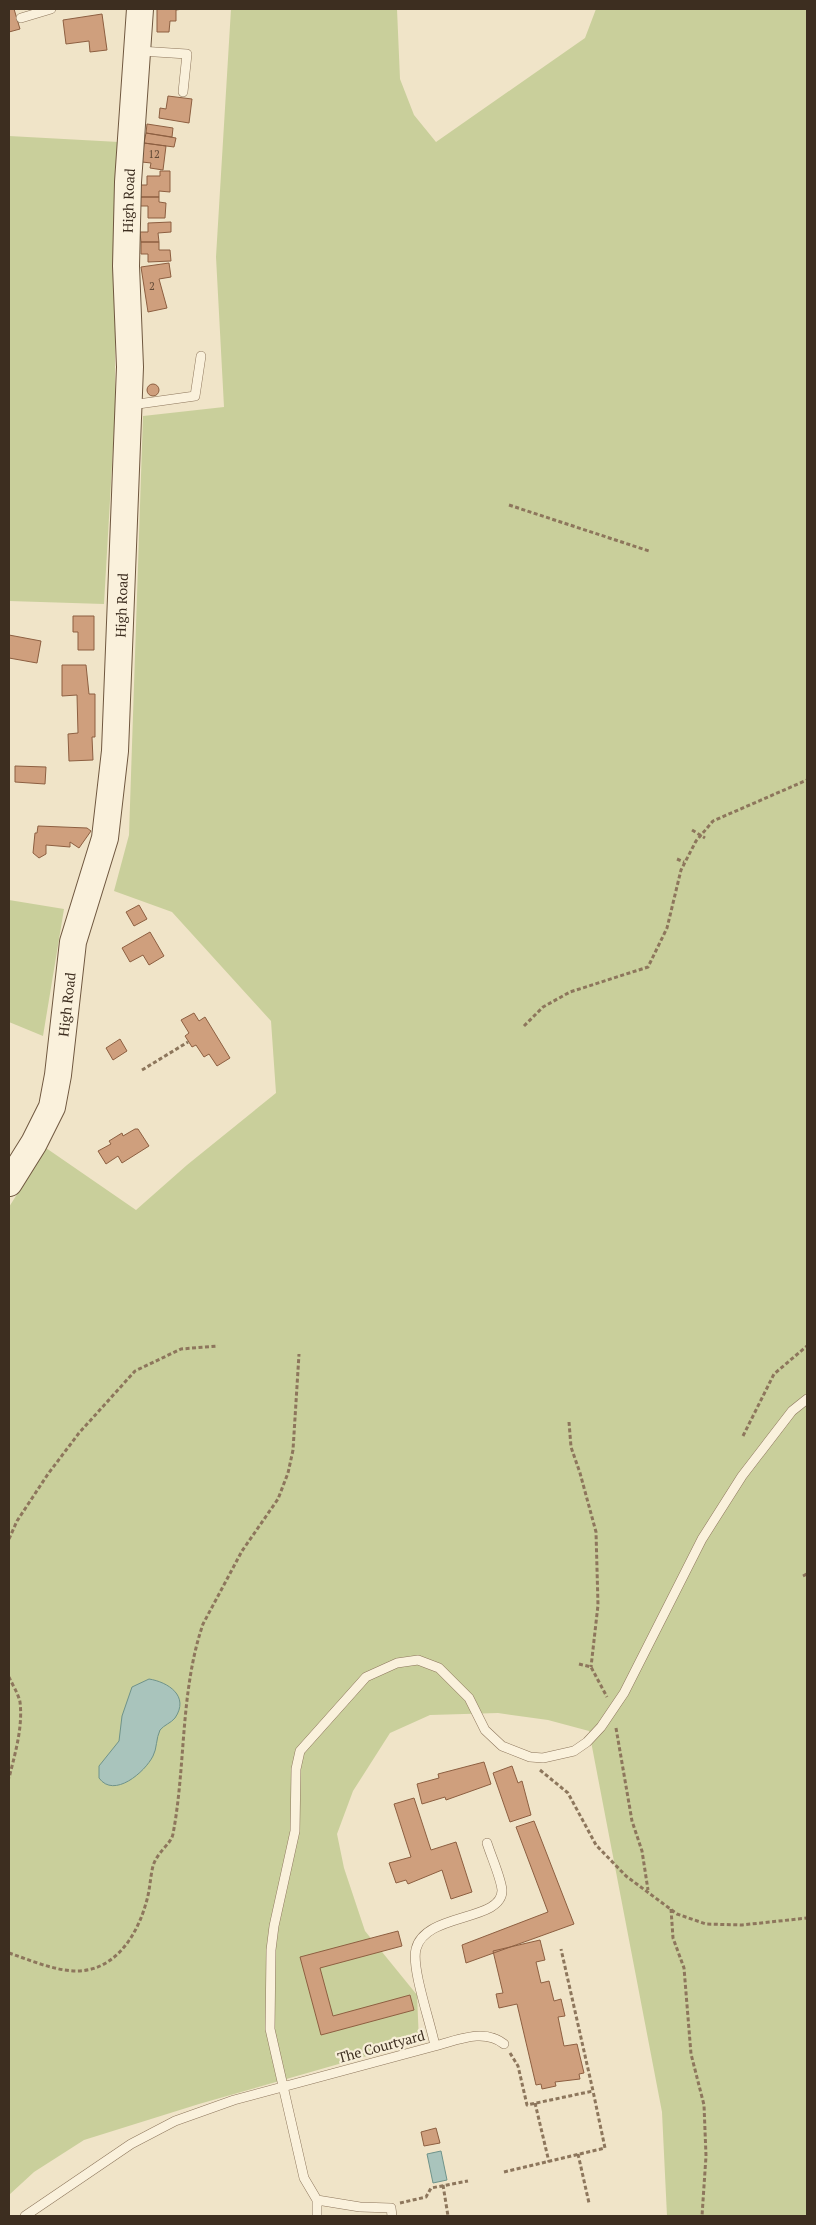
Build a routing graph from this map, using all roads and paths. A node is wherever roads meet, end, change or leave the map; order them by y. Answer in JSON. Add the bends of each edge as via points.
{"nodes":[{"id":1,"x":52,"y":9,"type":"edge"},
{"id":2,"x":140,"y":9,"type":"edge"},
{"id":3,"x":21,"y":18,"type":"dead end"},
{"id":4,"x":138,"y":51,"type":"junction"},
{"id":5,"x":183,"y":92,"type":"dead end"},
{"id":6,"x":201,"y":356,"type":"dead end"},
{"id":7,"x":128,"y":405,"type":"junction"},
{"id":8,"x":510,"y":505,"type":"dead end"},
{"id":9,"x":649,"y":551,"type":"dead end"},
{"id":10,"x":807,"y":780,"type":"edge"},
{"id":11,"x":692,"y":830,"type":"dead end"},
{"id":12,"x":701,"y":835,"type":"junction"},
{"id":13,"x":705,"y":838,"type":"dead end"},
{"id":14,"x":677,"y":859,"type":"dead end"},
{"id":15,"x":684,"y":862,"type":"junction"},
{"id":16,"x":524,"y":1026,"type":"dead end"},
{"id":17,"x":188,"y":1042,"type":"dead end"},
{"id":18,"x":142,"y":1070,"type":"dead end"},
{"id":19,"x":9,"y":1183,"type":"edge"},
{"id":20,"x":218,"y":1346,"type":"dead end"},
{"id":21,"x":807,"y":1346,"type":"edge"},
{"id":22,"x":299,"y":1354,"type":"dead end"},
{"id":23,"x":807,"y":1399,"type":"edge"},
{"id":24,"x":569,"y":1422,"type":"dead end"},
{"id":25,"x":743,"y":1436,"type":"dead end"},
{"id":26,"x":9,"y":1539,"type":"edge"},
{"id":27,"x":807,"y":1574,"type":"edge"},
{"id":28,"x":803,"y":1576,"type":"dead end"},
{"id":29,"x":579,"y":1664,"type":"dead end"},
{"id":30,"x":591,"y":1667,"type":"junction"},
{"id":31,"x":9,"y":1676,"type":"edge"},
{"id":32,"x":612,"y":1713,"type":"junction"},
{"id":33,"x":530,"y":1757,"type":"junction"},
{"id":34,"x":9,"y":1778,"type":"edge"},
{"id":35,"x":488,"y":1843,"type":"dead end"},
{"id":36,"x":648,"y":1891,"type":"junction"},
{"id":37,"x":671,"y":1908,"type":"junction"},
{"id":38,"x":807,"y":1918,"type":"edge"},
{"id":39,"x":561,"y":1949,"type":"dead end"},
{"id":40,"x":9,"y":1953,"type":"edge"},
{"id":41,"x":504,"y":2044,"type":"joint"},
{"id":42,"x":435,"y":2046,"type":"junction"},
{"id":43,"x":284,"y":2086,"type":"junction"},
{"id":44,"x":593,"y":2091,"type":"junction"},
{"id":45,"x":534,"y":2103,"type":"junction"},
{"id":46,"x":578,"y":2154,"type":"junction"},
{"id":47,"x":548,"y":2162,"type":"junction"},
{"id":48,"x":504,"y":2172,"type":"dead end"},
{"id":49,"x":468,"y":2180,"type":"dead end"},
{"id":50,"x":443,"y":2185,"type":"junction"},
{"id":51,"x":317,"y":2200,"type":"junction"},
{"id":52,"x":589,"y":2203,"type":"dead end"},
{"id":53,"x":392,"y":2212,"type":"edge"},
{"id":54,"x":24,"y":2216,"type":"edge"},
{"id":55,"x":317,"y":2216,"type":"edge"},
{"id":56,"x":448,"y":2216,"type":"edge"},
{"id":57,"x":702,"y":2216,"type":"edge"}],
"edges":[{"from":1,"to":3,"type":"lane"},
{"from":2,"to":4,"type":"main road","name":"High Road"},
{"from":4,"to":5,"type":"lane","via":[[187,54]]},
{"from":4,"to":7,"type":"main road","name":"High Road","via":[[128,182]]},
{"from":6,"to":7,"type":"lane","via":[[195,396]]},
{"from":7,"to":19,"type":"main road","name":"High Road","via":[[115,751],[105,838],[74,942],[52,1107]]},
{"from":8,"to":9,"type":"path"},
{"from":10,"to":12,"type":"path","via":[[713,822]]},
{"from":11,"to":12,"type":"path"},
{"from":12,"to":13,"type":"path"},
{"from":12,"to":15,"type":"path"},
{"from":14,"to":15,"type":"path"},
{"from":15,"to":16,"type":"path","via":[[670,920],[648,967],[570,992],[543,1007]]},
{"from":17,"to":18,"type":"path"},
{"from":20,"to":26,"type":"path","via":[[180,1349],[135,1371],[79,1433],[48,1474],[21,1514]]},
{"from":21,"to":25,"type":"path","via":[[774,1374]]},
{"from":22,"to":40,"type":"path","via":[[293,1450],[288,1473],[278,1499],[242,1551],[199,1635],[188,1689],[172,1838],[156,1856],[147,1901],[137,1928],[114,1958],[76,1971],[50,1967]]},
{"from":23,"to":32,"type":"lane","via":[[792,1411],[742,1476],[702,1538]]},
{"from":24,"to":30,"type":"path","via":[[571,1447],[596,1532],[598,1605]]},
{"from":27,"to":28,"type":"path"},
{"from":29,"to":30,"type":"path"},
{"from":30,"to":32,"type":"path","via":[[606,1691]]},
{"from":31,"to":34,"type":"path","via":[[20,1700],[20,1719]]},
{"from":32,"to":33,"type":"lane","via":[[587,1742],[574,1750],[543,1758]]},
{"from":32,"to":36,"type":"path"},
{"from":33,"to":36,"type":"path","via":[[542,1773],[568,1793],[596,1845],[626,1876]]},
{"from":33,"to":43,"type":"lane","via":[[502,1746],[485,1730],[469,1698],[458,1685],[439,1668],[418,1660],[397,1663],[366,1677],[307,1741],[296,1759],[295,1831],[271,1950],[270,2029]]},
{"from":35,"to":42,"type":"lane","name":"The Courtyard","via":[[502,1891],[499,1900],[488,1909],[428,1931],[416,1947],[416,1967]]},
{"from":36,"to":37,"type":"path"},
{"from":37,"to":38,"type":"path","via":[[677,1914],[706,1924],[742,1925]]},
{"from":37,"to":57,"type":"path","via":[[673,1938],[684,1968],[691,2054],[704,2105],[706,2156]]},
{"from":39,"to":44,"type":"path"},
{"from":41,"to":42,"type":"lane","via":[[496,2038],[477,2036]]},
{"from":41,"to":45,"type":"path","via":[[518,2066],[527,2105]]},
{"from":42,"to":43,"type":"lane","name":"The Courtyard"},
{"from":43,"to":51,"type":"lane","via":[[304,2178]]},
{"from":43,"to":54,"type":"lane","name":"The Courtyard","via":[[175,2121],[131,2144]]},
{"from":44,"to":45,"type":"path"},
{"from":44,"to":46,"type":"path","via":[[605,2148]]},
{"from":45,"to":47,"type":"path"},
{"from":46,"to":47,"type":"path"},
{"from":46,"to":52,"type":"path"},
{"from":47,"to":48,"type":"path"},
{"from":49,"to":50,"type":"path"},
{"from":50,"to":53,"type":"path","via":[[432,2188],[426,2198],[410,2200]]},
{"from":50,"to":56,"type":"path"},
{"from":51,"to":53,"type":"lane"},
{"from":51,"to":55,"type":"lane"}]}
